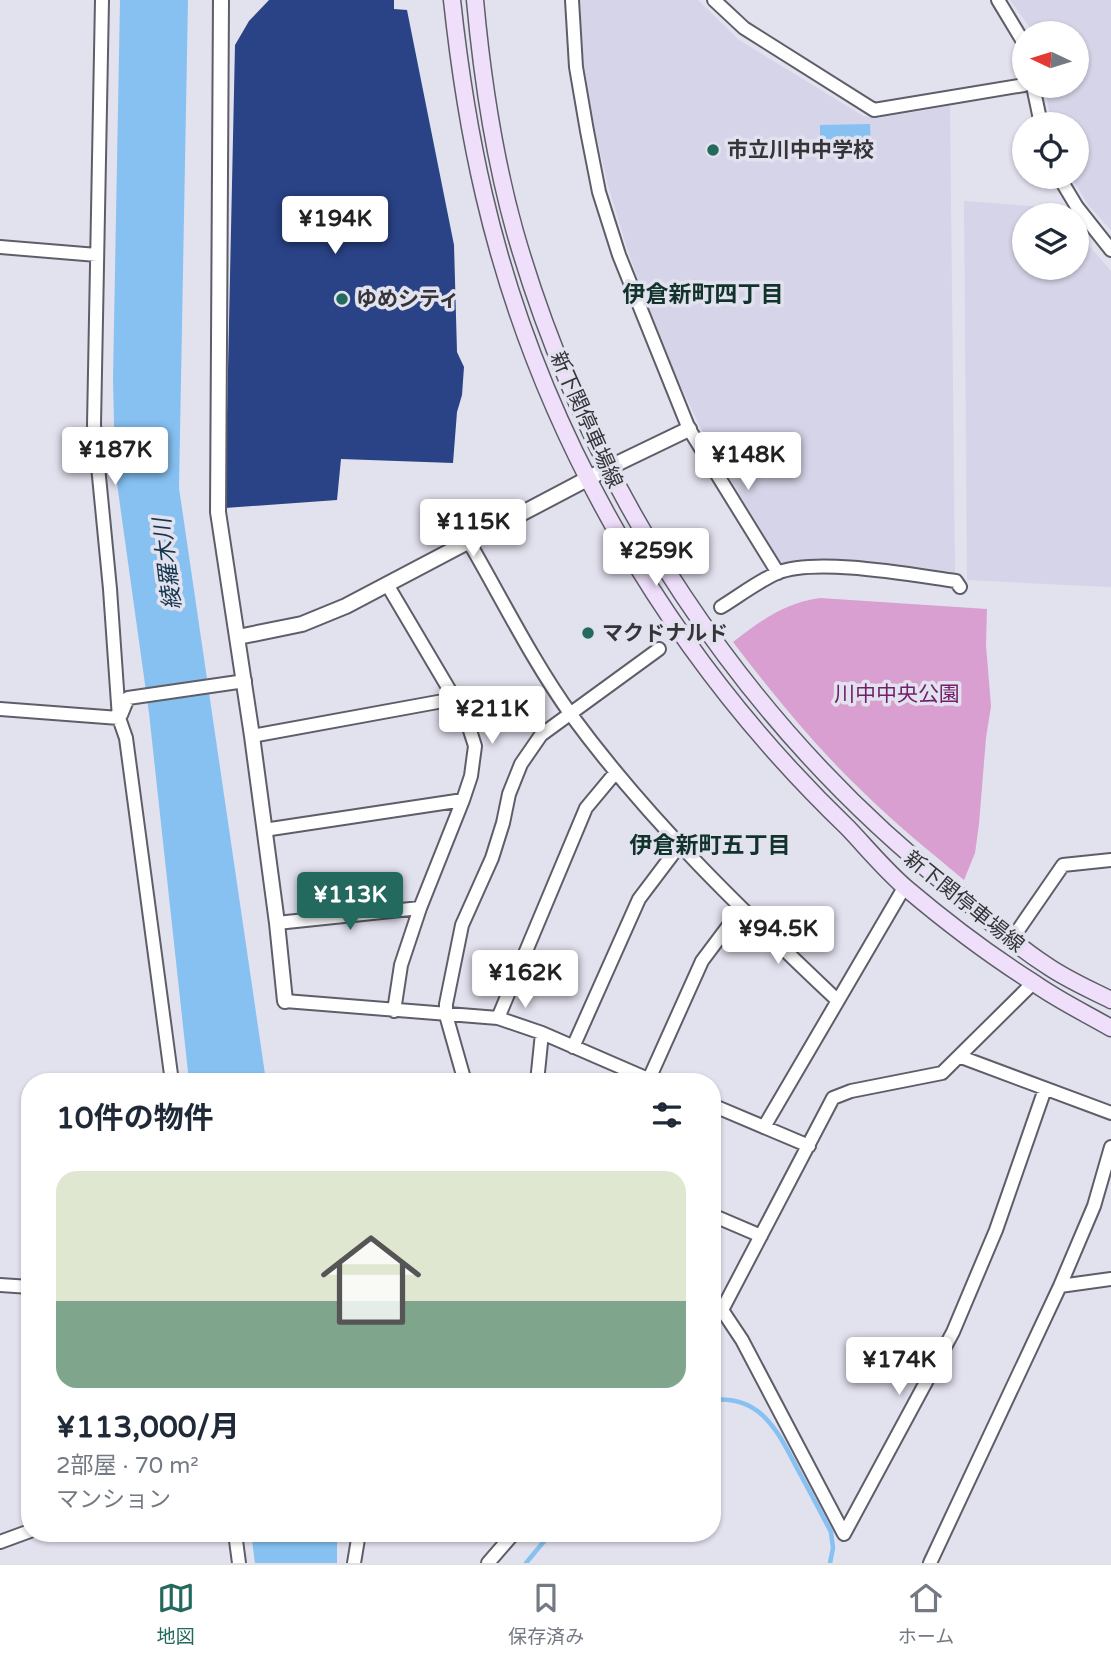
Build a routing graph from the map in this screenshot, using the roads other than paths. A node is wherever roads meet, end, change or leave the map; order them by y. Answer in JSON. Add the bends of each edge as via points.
{"nodes":[{"id":1,"x":102,"y":0,"type":"edge"},
{"id":2,"x":221,"y":0,"type":"edge"},
{"id":3,"x":452,"y":0,"type":"edge"},
{"id":4,"x":475,"y":0,"type":"edge"},
{"id":5,"x":572,"y":0,"type":"edge"},
{"id":6,"x":715,"y":0,"type":"edge"},
{"id":7,"x":998,"y":0,"type":"edge"},
{"id":8,"x":1012,"y":23,"type":"edge"},
{"id":9,"x":1012,"y":87,"type":"edge"},
{"id":10,"x":1066,"y":189,"type":"edge"},
{"id":11,"x":0,"y":247,"type":"edge"},
{"id":12,"x":1111,"y":250,"type":"edge"},
{"id":13,"x":97,"y":255,"type":"junction"},
{"id":14,"x":689,"y":429,"type":"junction"},
{"id":15,"x":608,"y":468,"type":"junction"},
{"id":16,"x":587,"y":479,"type":"junction"},
{"id":17,"x":469,"y":542,"type":"junction"},
{"id":18,"x":778,"y":573,"type":"junction"},
{"id":19,"x":388,"y":586,"type":"junction"},
{"id":20,"x":960,"y":587,"type":"dead end"},
{"id":21,"x":720,"y":607,"type":"dead end"},
{"id":22,"x":238,"y":637,"type":"junction"},
{"id":23,"x":659,"y":649,"type":"dead end"},
{"id":24,"x":245,"y":681,"type":"junction"},
{"id":25,"x":454,"y":699,"type":"junction"},
{"id":26,"x":0,"y":709,"type":"edge"},
{"id":27,"x":571,"y":714,"type":"junction"},
{"id":28,"x":119,"y":718,"type":"junction"},
{"id":29,"x":252,"y":737,"type":"junction"},
{"id":30,"x":616,"y":772,"type":"junction"},
{"id":31,"x":463,"y":800,"type":"junction"},
{"id":32,"x":264,"y":830,"type":"junction"},
{"id":33,"x":679,"y":846,"type":"junction"},
{"id":34,"x":1111,"y":860,"type":"edge"},
{"id":35,"x":905,"y":886,"type":"junction"},
{"id":36,"x":420,"y":908,"type":"junction"},
{"id":37,"x":741,"y":909,"type":"junction"},
{"id":38,"x":277,"y":923,"type":"junction"},
{"id":39,"x":1012,"y":939,"type":"junction"},
{"id":40,"x":1033,"y":983,"type":"junction"},
{"id":41,"x":837,"y":1000,"type":"junction"},
{"id":42,"x":1111,"y":1000,"type":"edge"},
{"id":43,"x":285,"y":1002,"type":"joint"},
{"id":44,"x":394,"y":1011,"type":"junction"},
{"id":45,"x":446,"y":1014,"type":"junction"},
{"id":46,"x":498,"y":1018,"type":"junction"},
{"id":47,"x":1111,"y":1028,"type":"edge"},
{"id":48,"x":542,"y":1033,"type":"junction"},
{"id":49,"x":573,"y":1047,"type":"junction"},
{"id":50,"x":961,"y":1057,"type":"junction"},
{"id":51,"x":171,"y":1073,"type":"edge"},
{"id":52,"x":463,"y":1073,"type":"edge"},
{"id":53,"x":538,"y":1073,"type":"edge"},
{"id":54,"x":635,"y":1073,"type":"edge"},
{"id":55,"x":655,"y":1073,"type":"edge"},
{"id":56,"x":1045,"y":1089,"type":"junction"},
{"id":57,"x":721,"y":1109,"type":"edge"},
{"id":58,"x":1111,"y":1113,"type":"edge"},
{"id":59,"x":764,"y":1126,"type":"junction"},
{"id":60,"x":809,"y":1146,"type":"junction"},
{"id":61,"x":1111,"y":1147,"type":"edge"},
{"id":62,"x":721,"y":1219,"type":"edge"},
{"id":63,"x":761,"y":1237,"type":"junction"},
{"id":64,"x":1111,"y":1279,"type":"edge"},
{"id":65,"x":0,"y":1285,"type":"edge"},
{"id":66,"x":21,"y":1286,"type":"edge"},
{"id":67,"x":1059,"y":1286,"type":"junction"},
{"id":68,"x":721,"y":1304,"type":"edge"},
{"id":69,"x":721,"y":1316,"type":"edge"},
{"id":70,"x":21,"y":1534,"type":"edge"},
{"id":71,"x":0,"y":1542,"type":"edge"},
{"id":72,"x":236,"y":1542,"type":"edge"},
{"id":73,"x":358,"y":1542,"type":"edge"},
{"id":74,"x":506,"y":1542,"type":"edge"},
{"id":75,"x":239,"y":1563,"type":"edge"},
{"id":76,"x":354,"y":1563,"type":"edge"},
{"id":77,"x":488,"y":1563,"type":"edge"},
{"id":78,"x":930,"y":1563,"type":"edge"}],
"edges":[{"from":1,"to":13,"type":"street"},
{"from":2,"to":22,"type":"street","via":[[218,512]]},
{"from":3,"to":16,"type":"main road","name":"新下関停車場線","via":[[468,117],[500,256],[544,382]]},
{"from":4,"to":15,"type":"main road","name":"新下関停車場線","via":[[489,105],[515,230],[561,362]]},
{"from":5,"to":14,"type":"street","via":[[576,67],[599,192],[619,255]]},
{"from":6,"to":9,"type":"street","via":[[744,28],[874,110]]},
{"from":7,"to":8,"type":"street"},
{"from":10,"to":12,"type":"street"},
{"from":11,"to":13,"type":"street"},
{"from":13,"to":28,"type":"street","via":[[94,425]]},
{"from":14,"to":15,"type":"street"},
{"from":14,"to":18,"type":"street"},
{"from":15,"to":16,"type":"street"},
{"from":15,"to":39,"type":"main road","name":"新下関停車場線","via":[[659,560],[710,635],[804,752],[886,833]]},
{"from":16,"to":17,"type":"street"},
{"from":16,"to":35,"type":"main road","name":"新下関停車場線","via":[[628,554],[702,663],[789,770]]},
{"from":17,"to":19,"type":"street"},
{"from":17,"to":27,"type":"street"},
{"from":18,"to":20,"type":"street","via":[[813,567],[863,569],[956,581]]},
{"from":18,"to":21,"type":"street"},
{"from":19,"to":22,"type":"street","via":[[302,624]]},
{"from":19,"to":25,"type":"street"},
{"from":22,"to":24,"type":"street"},
{"from":23,"to":27,"type":"street"},
{"from":24,"to":28,"type":"street","via":[[128,698]]},
{"from":24,"to":29,"type":"street"},
{"from":25,"to":29,"type":"street"},
{"from":25,"to":31,"type":"street","via":[[475,746]]},
{"from":26,"to":28,"type":"street"},
{"from":27,"to":30,"type":"street"},
{"from":27,"to":45,"type":"street","via":[[541,735],[509,793],[492,858],[462,925]]},
{"from":28,"to":51,"type":"street","via":[[126,738]]},
{"from":29,"to":32,"type":"street"},
{"from":30,"to":33,"type":"street"},
{"from":30,"to":46,"type":"street","via":[[586,808]]},
{"from":31,"to":32,"type":"street"},
{"from":31,"to":36,"type":"street"},
{"from":32,"to":38,"type":"street"},
{"from":33,"to":37,"type":"street"},
{"from":33,"to":49,"type":"street","via":[[639,899]]},
{"from":34,"to":39,"type":"street","via":[[1063,865]]},
{"from":35,"to":40,"type":"main road","name":"新下関停車場線"},
{"from":35,"to":41,"type":"street"},
{"from":36,"to":38,"type":"street"},
{"from":36,"to":44,"type":"street","via":[[401,965]]},
{"from":37,"to":41,"type":"street"},
{"from":37,"to":55,"type":"street","via":[[702,961]]},
{"from":38,"to":43,"type":"street"},
{"from":39,"to":42,"type":"main road","name":"新下関停車場線","via":[[1046,965]]},
{"from":40,"to":47,"type":"main road","name":"新下関停車場線"},
{"from":40,"to":50,"type":"street"},
{"from":41,"to":59,"type":"street"},
{"from":43,"to":44,"type":"street"},
{"from":44,"to":45,"type":"street"},
{"from":45,"to":46,"type":"street"},
{"from":45,"to":52,"type":"street"},
{"from":46,"to":48,"type":"street"},
{"from":48,"to":49,"type":"street"},
{"from":48,"to":53,"type":"street"},
{"from":49,"to":54,"type":"street"},
{"from":50,"to":56,"type":"street"},
{"from":50,"to":60,"type":"street","via":[[942,1073],[833,1098]]},
{"from":56,"to":58,"type":"street"},
{"from":56,"to":69,"type":"street","via":[[996,1230],[953,1332],[844,1534],[742,1340]]},
{"from":57,"to":59,"type":"street"},
{"from":59,"to":60,"type":"street"},
{"from":60,"to":63,"type":"street"},
{"from":61,"to":67,"type":"street","via":[[1094,1206]]},
{"from":62,"to":63,"type":"street"},
{"from":63,"to":68,"type":"street"},
{"from":64,"to":67,"type":"street"},
{"from":65,"to":66,"type":"street"},
{"from":67,"to":78,"type":"street"},
{"from":70,"to":71,"type":"street"},
{"from":72,"to":75,"type":"street"},
{"from":73,"to":76,"type":"street"},
{"from":74,"to":77,"type":"street"}]}
